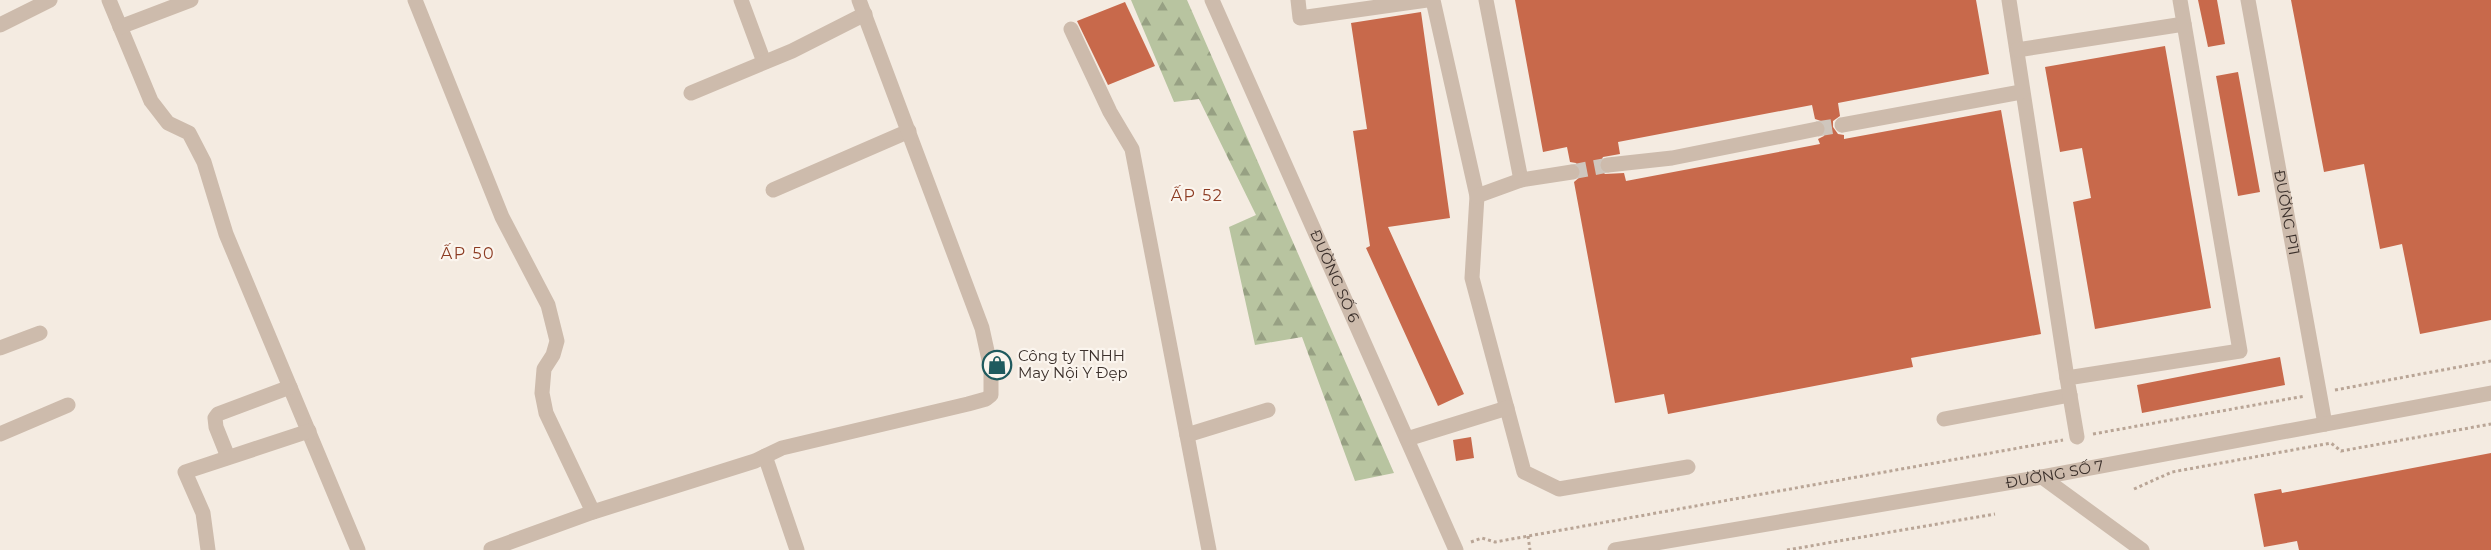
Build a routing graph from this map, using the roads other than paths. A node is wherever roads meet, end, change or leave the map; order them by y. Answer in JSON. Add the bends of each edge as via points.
{"nodes":[{"id":1,"x":50,"y":0,"type":"edge"},
{"id":2,"x":109,"y":0,"type":"edge"},
{"id":3,"x":191,"y":0,"type":"edge"},
{"id":4,"x":415,"y":0,"type":"edge"},
{"id":5,"x":741,"y":0,"type":"edge"},
{"id":6,"x":1212,"y":0,"type":"edge"},
{"id":7,"x":1298,"y":0,"type":"edge"},
{"id":8,"x":1427,"y":0,"type":"edge"},
{"id":9,"x":1433,"y":0,"type":"edge"},
{"id":10,"x":1486,"y":0,"type":"edge"},
{"id":11,"x":2009,"y":0,"type":"edge"},
{"id":12,"x":2180,"y":0,"type":"edge"},
{"id":13,"x":2248,"y":0,"type":"edge"},
{"id":14,"x":862,"y":7,"type":"edge"},
{"id":15,"x":2184,"y":24,"type":"junction"},
{"id":16,"x":0,"y":25,"type":"edge"},
{"id":17,"x":120,"y":27,"type":"junction"},
{"id":18,"x":1071,"y":28,"type":"dead end"},
{"id":19,"x":2017,"y":50,"type":"junction"},
{"id":20,"x":764,"y":62,"type":"junction"},
{"id":21,"x":2021,"y":92,"type":"junction"},
{"id":22,"x":692,"y":93,"type":"dead end"},
{"id":23,"x":1842,"y":125,"type":"tunnel mouth"},
{"id":24,"x":1817,"y":129,"type":"tunnel mouth"},
{"id":25,"x":909,"y":131,"type":"junction"},
{"id":26,"x":1608,"y":165,"type":"tunnel mouth"},
{"id":27,"x":1572,"y":172,"type":"tunnel mouth"},
{"id":28,"x":1521,"y":180,"type":"junction"},
{"id":29,"x":773,"y":190,"type":"dead end"},
{"id":30,"x":1477,"y":196,"type":"junction"},
{"id":31,"x":40,"y":333,"type":"dead end"},
{"id":32,"x":0,"y":348,"type":"edge"},
{"id":33,"x":2067,"y":378,"type":"junction"},
{"id":34,"x":290,"y":387,"type":"junction"},
{"id":35,"x":2491,"y":393,"type":"edge"},
{"id":36,"x":2070,"y":394,"type":"junction"},
{"id":37,"x":68,"y":405,"type":"dead end"},
{"id":38,"x":1508,"y":408,"type":"junction"},
{"id":39,"x":1268,"y":410,"type":"dead end"},
{"id":40,"x":1944,"y":419,"type":"dead end"},
{"id":41,"x":2325,"y":424,"type":"junction"},
{"id":42,"x":309,"y":431,"type":"junction"},
{"id":43,"x":0,"y":434,"type":"edge"},
{"id":44,"x":1187,"y":435,"type":"junction"},
{"id":45,"x":2077,"y":437,"type":"road end"},
{"id":46,"x":1407,"y":439,"type":"junction"},
{"id":47,"x":765,"y":456,"type":"junction"},
{"id":48,"x":228,"y":457,"type":"junction"},
{"id":49,"x":1688,"y":467,"type":"dead end"},
{"id":50,"x":2042,"y":477,"type":"junction"},
{"id":51,"x":593,"y":512,"type":"junction"},
{"id":52,"x":491,"y":549,"type":"edge"},
{"id":53,"x":1456,"y":549,"type":"edge"},
{"id":54,"x":208,"y":550,"type":"edge"},
{"id":55,"x":358,"y":550,"type":"edge"},
{"id":56,"x":797,"y":550,"type":"edge"},
{"id":57,"x":1209,"y":550,"type":"edge"},
{"id":58,"x":1615,"y":550,"type":"edge"},
{"id":59,"x":2142,"y":550,"type":"edge"}],
"edges":[{"from":1,"to":16,"type":"street"},
{"from":2,"to":17,"type":"street"},
{"from":3,"to":17,"type":"street"},
{"from":4,"to":51,"type":"street","via":[[502,217],[548,304],[556,341],[544,369],[542,393],[546,413]]},
{"from":5,"to":20,"type":"street"},
{"from":6,"to":46,"type":"street","name":"ĐƯỜNG SỐ 6"},
{"from":7,"to":8,"type":"street","via":[[1300,18]]},
{"from":9,"to":30,"type":"street"},
{"from":10,"to":28,"type":"street"},
{"from":11,"to":19,"type":"street"},
{"from":12,"to":15,"type":"street"},
{"from":13,"to":41,"type":"street","name":"ĐƯỜNG P11"},
{"from":14,"to":20,"type":"street"},
{"from":14,"to":25,"type":"street"},
{"from":15,"to":19,"type":"street"},
{"from":15,"to":33,"type":"street","via":[[2240,351]]},
{"from":17,"to":34,"type":"street","via":[[151,101],[168,123],[189,133],[204,162],[226,234]]},
{"from":18,"to":44,"type":"street","via":[[1132,149]]},
{"from":19,"to":21,"type":"street"},
{"from":20,"to":22,"type":"street"},
{"from":21,"to":23,"type":"street"},
{"from":21,"to":33,"type":"street"},
{"from":24,"to":26,"type":"street","via":[[1672,158]]},
{"from":25,"to":29,"type":"street"},
{"from":25,"to":47,"type":"street","via":[[982,328],[991,369],[991,394],[968,405],[783,448]]},
{"from":27,"to":28,"type":"street"},
{"from":28,"to":30,"type":"street"},
{"from":30,"to":38,"type":"street","via":[[1472,278]]},
{"from":31,"to":32,"type":"street"},
{"from":33,"to":36,"type":"street"},
{"from":34,"to":42,"type":"street"},
{"from":34,"to":48,"type":"street","via":[[218,414],[216,427]]},
{"from":35,"to":41,"type":"street","name":"ĐƯỜNG SỐ 7"},
{"from":36,"to":40,"type":"street"},
{"from":36,"to":45,"type":"street"},
{"from":37,"to":43,"type":"street"},
{"from":38,"to":46,"type":"street"},
{"from":38,"to":49,"type":"street","via":[[1524,472],[1559,489]]},
{"from":39,"to":44,"type":"street"},
{"from":41,"to":50,"type":"street","name":"ĐƯỜNG SỐ 7"},
{"from":42,"to":48,"type":"street"},
{"from":42,"to":55,"type":"street"},
{"from":44,"to":57,"type":"street"},
{"from":46,"to":53,"type":"street","name":"ĐƯỜNG SỐ 6"},
{"from":47,"to":51,"type":"street"},
{"from":47,"to":56,"type":"street"},
{"from":48,"to":54,"type":"street","via":[[185,472],[202,513]]},
{"from":50,"to":58,"type":"street","name":"ĐƯỜNG SỐ 7"},
{"from":50,"to":59,"type":"street"},
{"from":51,"to":52,"type":"street"}]}
